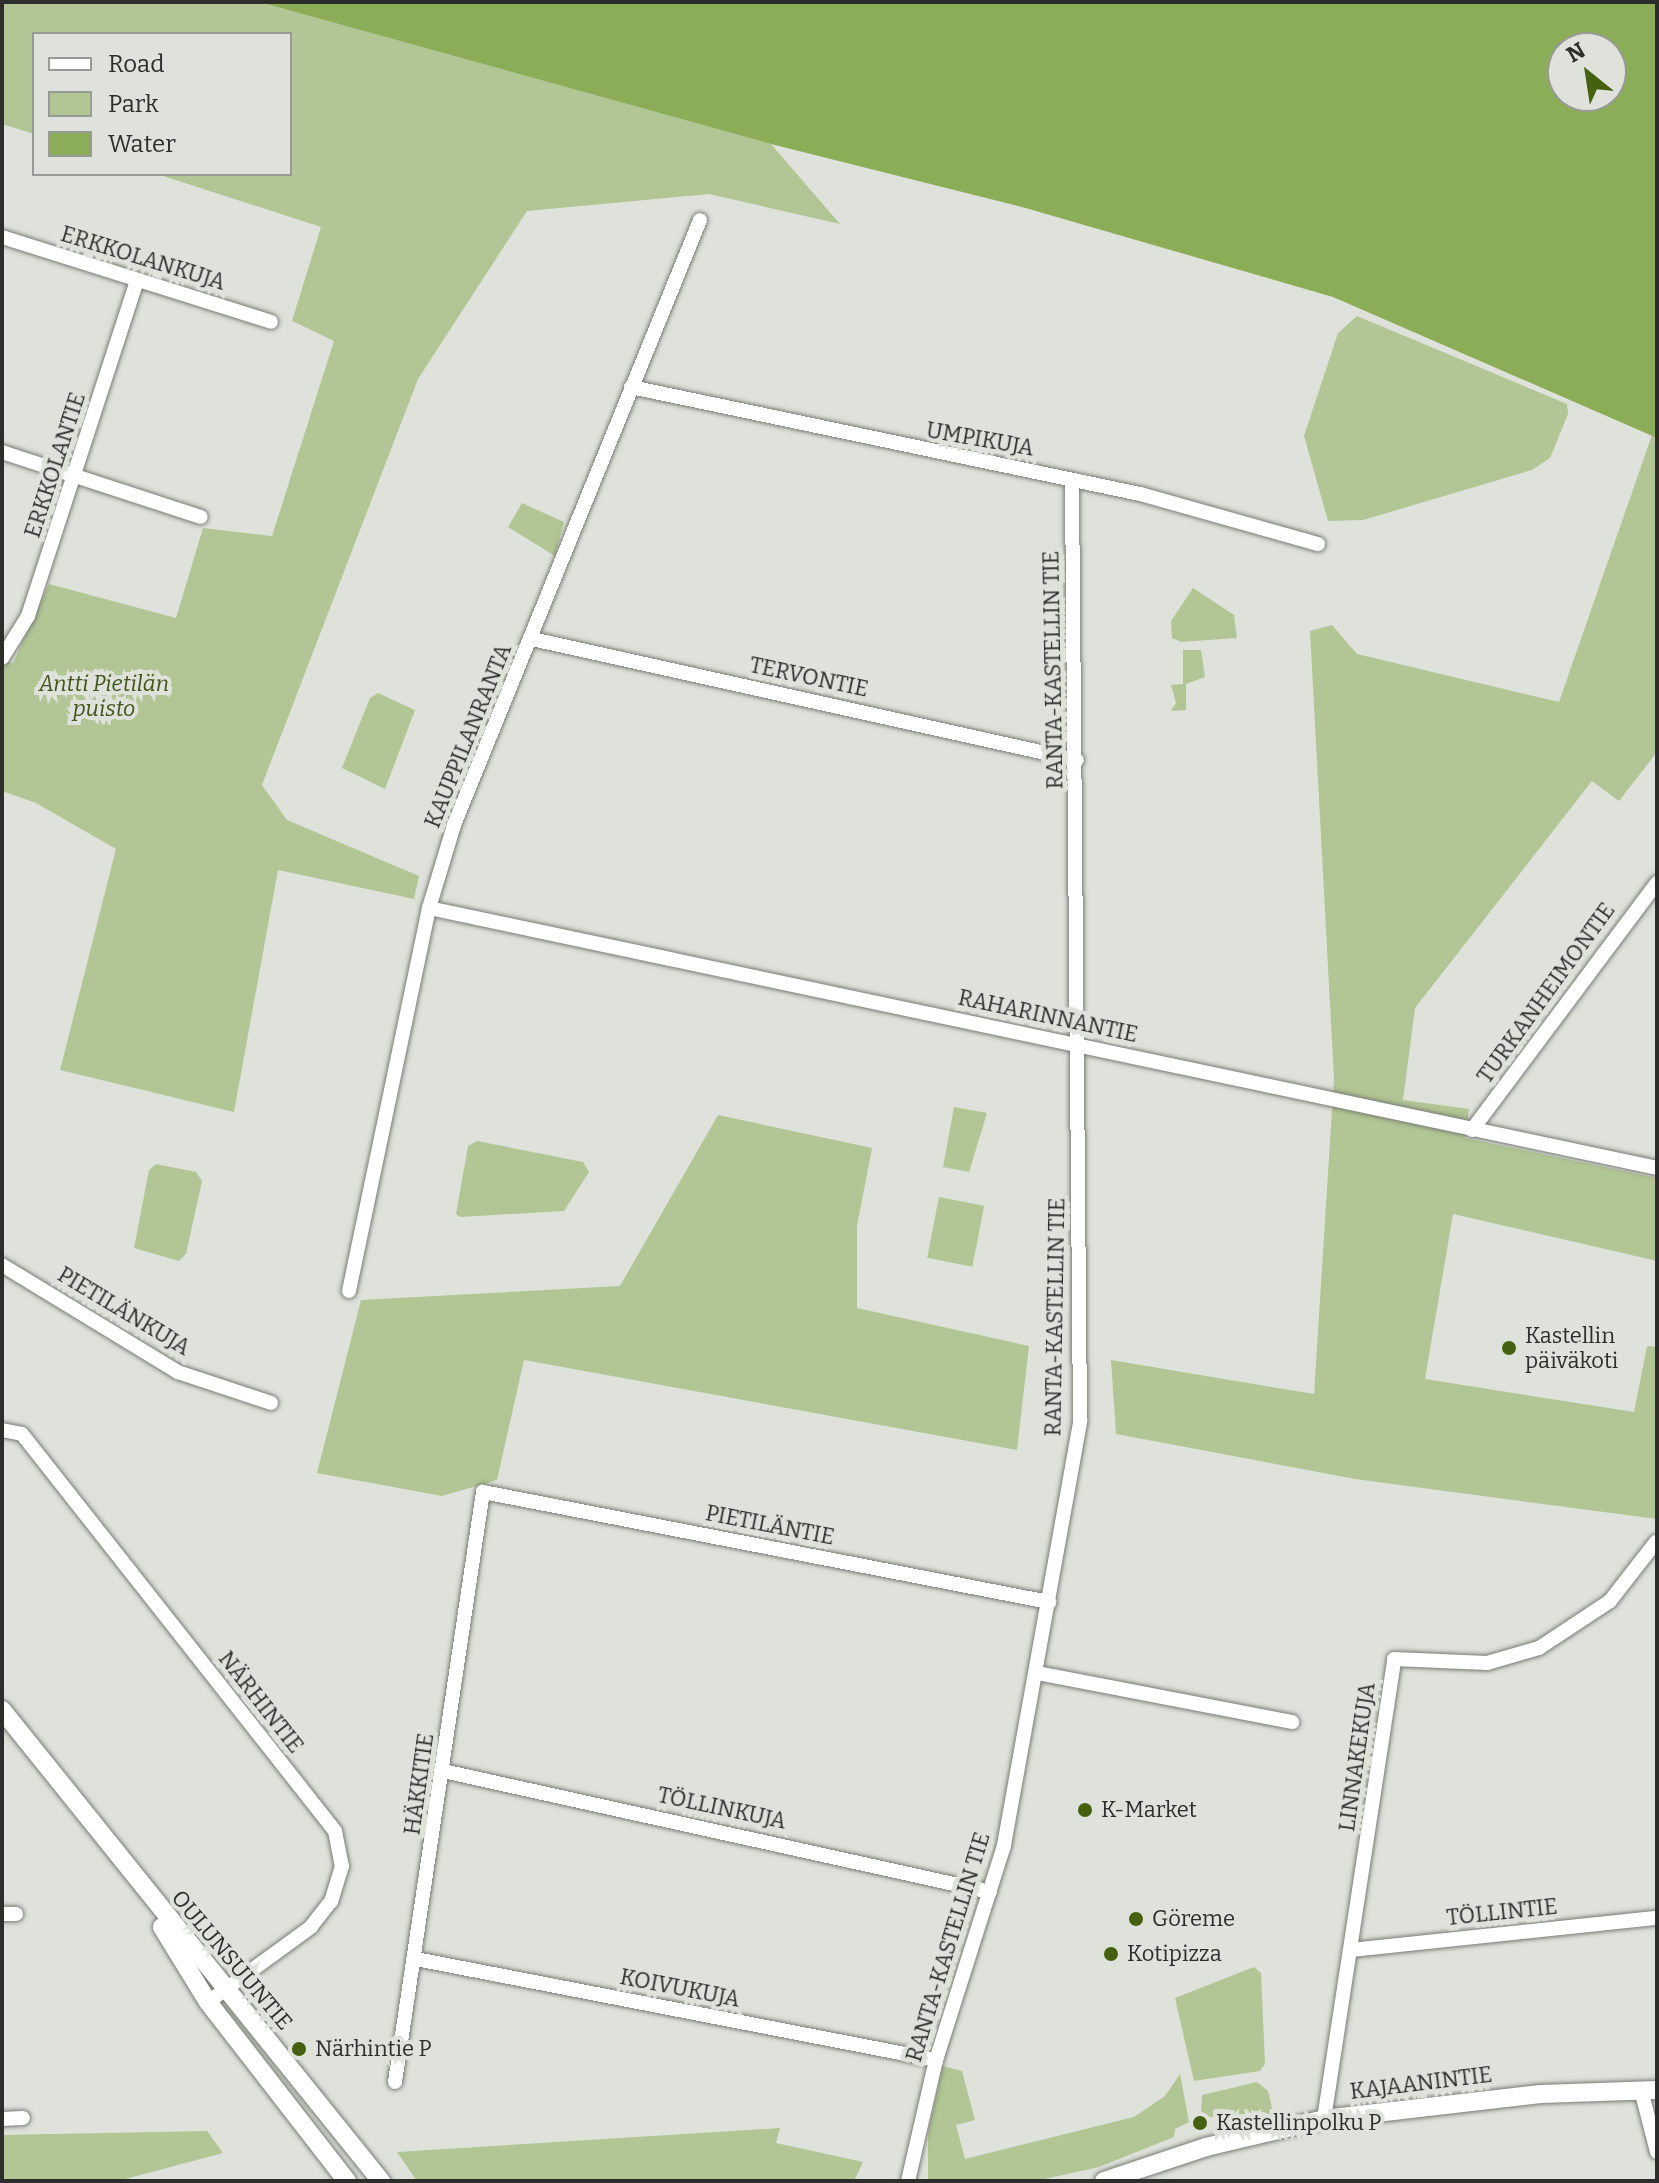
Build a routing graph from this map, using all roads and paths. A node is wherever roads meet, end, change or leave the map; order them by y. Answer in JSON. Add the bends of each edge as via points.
{"nodes":[{"id":1,"x":700,"y":220,"type":"dead end"},
{"id":2,"x":2,"y":237,"type":"edge"},
{"id":3,"x":137,"y":280,"type":"junction"},
{"id":4,"x":271,"y":322,"type":"dead end"},
{"id":5,"x":631,"y":387,"type":"junction"},
{"id":6,"x":2,"y":452,"type":"edge"},
{"id":7,"x":77,"y":475,"type":"junction"},
{"id":8,"x":1072,"y":482,"type":"junction"},
{"id":9,"x":201,"y":517,"type":"dead end"},
{"id":10,"x":1318,"y":544,"type":"dead end"},
{"id":11,"x":532,"y":639,"type":"junction"},
{"id":12,"x":2,"y":658,"type":"edge"},
{"id":13,"x":1077,"y":760,"type":"junction"},
{"id":14,"x":1657,"y":883,"type":"edge"},
{"id":15,"x":429,"y":908,"type":"junction"},
{"id":16,"x":1079,"y":1045,"type":"junction"},
{"id":17,"x":1472,"y":1130,"type":"junction"},
{"id":18,"x":1657,"y":1168,"type":"edge"},
{"id":19,"x":2,"y":1265,"type":"edge"},
{"id":20,"x":349,"y":1291,"type":"dead end"},
{"id":21,"x":271,"y":1403,"type":"dead end"},
{"id":22,"x":2,"y":1430,"type":"edge"},
{"id":23,"x":483,"y":1492,"type":"joint"},
{"id":24,"x":1656,"y":1542,"type":"edge"},
{"id":25,"x":1049,"y":1602,"type":"junction"},
{"id":26,"x":1037,"y":1673,"type":"junction"},
{"id":27,"x":2,"y":1710,"type":"edge"},
{"id":28,"x":1292,"y":1722,"type":"dead end"},
{"id":29,"x":443,"y":1771,"type":"junction"},
{"id":30,"x":137,"y":1883,"type":"junction"},
{"id":31,"x":990,"y":1892,"type":"junction"},
{"id":32,"x":1657,"y":1918,"type":"edge"},
{"id":33,"x":1351,"y":1950,"type":"junction"},
{"id":34,"x":416,"y":1959,"type":"junction"},
{"id":35,"x":226,"y":1989,"type":"junction"},
{"id":36,"x":208,"y":2002,"type":"junction"},
{"id":37,"x":936,"y":2060,"type":"junction"},
{"id":38,"x":395,"y":2082,"type":"dead end"},
{"id":39,"x":1649,"y":2090,"type":"edge"},
{"id":40,"x":23,"y":2118,"type":"dead end"},
{"id":41,"x":2,"y":2119,"type":"edge"},
{"id":42,"x":1324,"y":2119,"type":"junction"},
{"id":43,"x":1657,"y":2152,"type":"edge"},
{"id":44,"x":347,"y":2181,"type":"edge"},
{"id":45,"x":381,"y":2181,"type":"edge"},
{"id":46,"x":908,"y":2181,"type":"edge"},
{"id":47,"x":1104,"y":2181,"type":"edge"}],
"edges":[{"from":1,"to":5,"type":"street","name":"KAUPPILANRANTA"},
{"from":2,"to":3,"type":"street","name":"ERKKOLANKUJA"},
{"from":3,"to":4,"type":"street","name":"ERKKOLANKUJA"},
{"from":3,"to":7,"type":"street","name":"ERKKOLANTIE"},
{"from":5,"to":8,"type":"street","name":"UMPIKUJA"},
{"from":5,"to":11,"type":"street","name":"KAUPPILANRANTA"},
{"from":6,"to":7,"type":"street"},
{"from":7,"to":9,"type":"street"},
{"from":7,"to":12,"type":"street","name":"ERKKOLANTIE","via":[[28,616]]},
{"from":8,"to":10,"type":"street","name":"UMPIKUJA","via":[[1140,494]]},
{"from":8,"to":13,"type":"street","name":"RANTA-KASTELLIN TIE"},
{"from":11,"to":13,"type":"street","name":"TERVONTIE"},
{"from":11,"to":15,"type":"street","name":"KAUPPILANRANTA","via":[[454,825]]},
{"from":13,"to":16,"type":"street","name":"RANTA-KASTELLIN TIE"},
{"from":14,"to":17,"type":"street","name":"TURKANHEIMONTIE"},
{"from":15,"to":16,"type":"street","name":"RAHARINNANTIE"},
{"from":15,"to":20,"type":"street","name":"KAUPPILANRANTA"},
{"from":16,"to":17,"type":"street","name":"RAHARINNANTIE"},
{"from":16,"to":25,"type":"street","name":"RANTA-KASTELLIN TIE","via":[[1080,1421]]},
{"from":17,"to":18,"type":"street","name":"RAHARINNANTIE"},
{"from":19,"to":21,"type":"street","name":"PIETILÄNKUJA","via":[[178,1372]]},
{"from":22,"to":35,"type":"street","name":"NÄRHINTIE","via":[[22,1434],[335,1831],[342,1866],[331,1901],[311,1927]]},
{"from":23,"to":25,"type":"street","name":"PIETILÄNTIE"},
{"from":23,"to":29,"type":"street","name":"HÄKKITIE"},
{"from":24,"to":33,"type":"street","name":"LINNAKEKUJA","via":[[1610,1601],[1539,1648],[1487,1663],[1394,1659]]},
{"from":25,"to":26,"type":"street","name":"RANTA-KASTELLIN TIE"},
{"from":26,"to":28,"type":"street"},
{"from":26,"to":31,"type":"street","name":"RANTA-KASTELLIN TIE"},
{"from":27,"to":30,"type":"main road","name":"OULUNSUUNTIE"},
{"from":29,"to":31,"type":"street","name":"TÖLLINKUJA"},
{"from":29,"to":34,"type":"street","name":"HÄKKITIE"},
{"from":30,"to":35,"type":"main road","name":"OULUNSUUNTIE"},
{"from":30,"to":36,"type":"main road","name":"OULUNSUUNTIE"},
{"from":31,"to":37,"type":"street","name":"RANTA-KASTELLIN TIE"},
{"from":32,"to":33,"type":"street","name":"TÖLLINTIE"},
{"from":33,"to":42,"type":"street","name":"LINNAKEKUJA"},
{"from":34,"to":37,"type":"street","name":"KOIVUKUJA"},
{"from":34,"to":38,"type":"street","name":"HÄKKITIE"},
{"from":35,"to":36,"type":"street","name":"NÄRHINTIE"},
{"from":35,"to":45,"type":"main road","name":"OULUNSUUNTIE"},
{"from":36,"to":44,"type":"main road","name":"OULUNSUUNTIE"},
{"from":37,"to":46,"type":"street","name":"RANTA-KASTELLIN TIE"},
{"from":39,"to":42,"type":"main road","name":"KAJAANINTIE","via":[[1441,2103]]},
{"from":39,"to":43,"type":"street"},
{"from":40,"to":41,"type":"street"},
{"from":42,"to":47,"type":"main road","name":"KAJAANINTIE","via":[[1206,2147]]}]}
